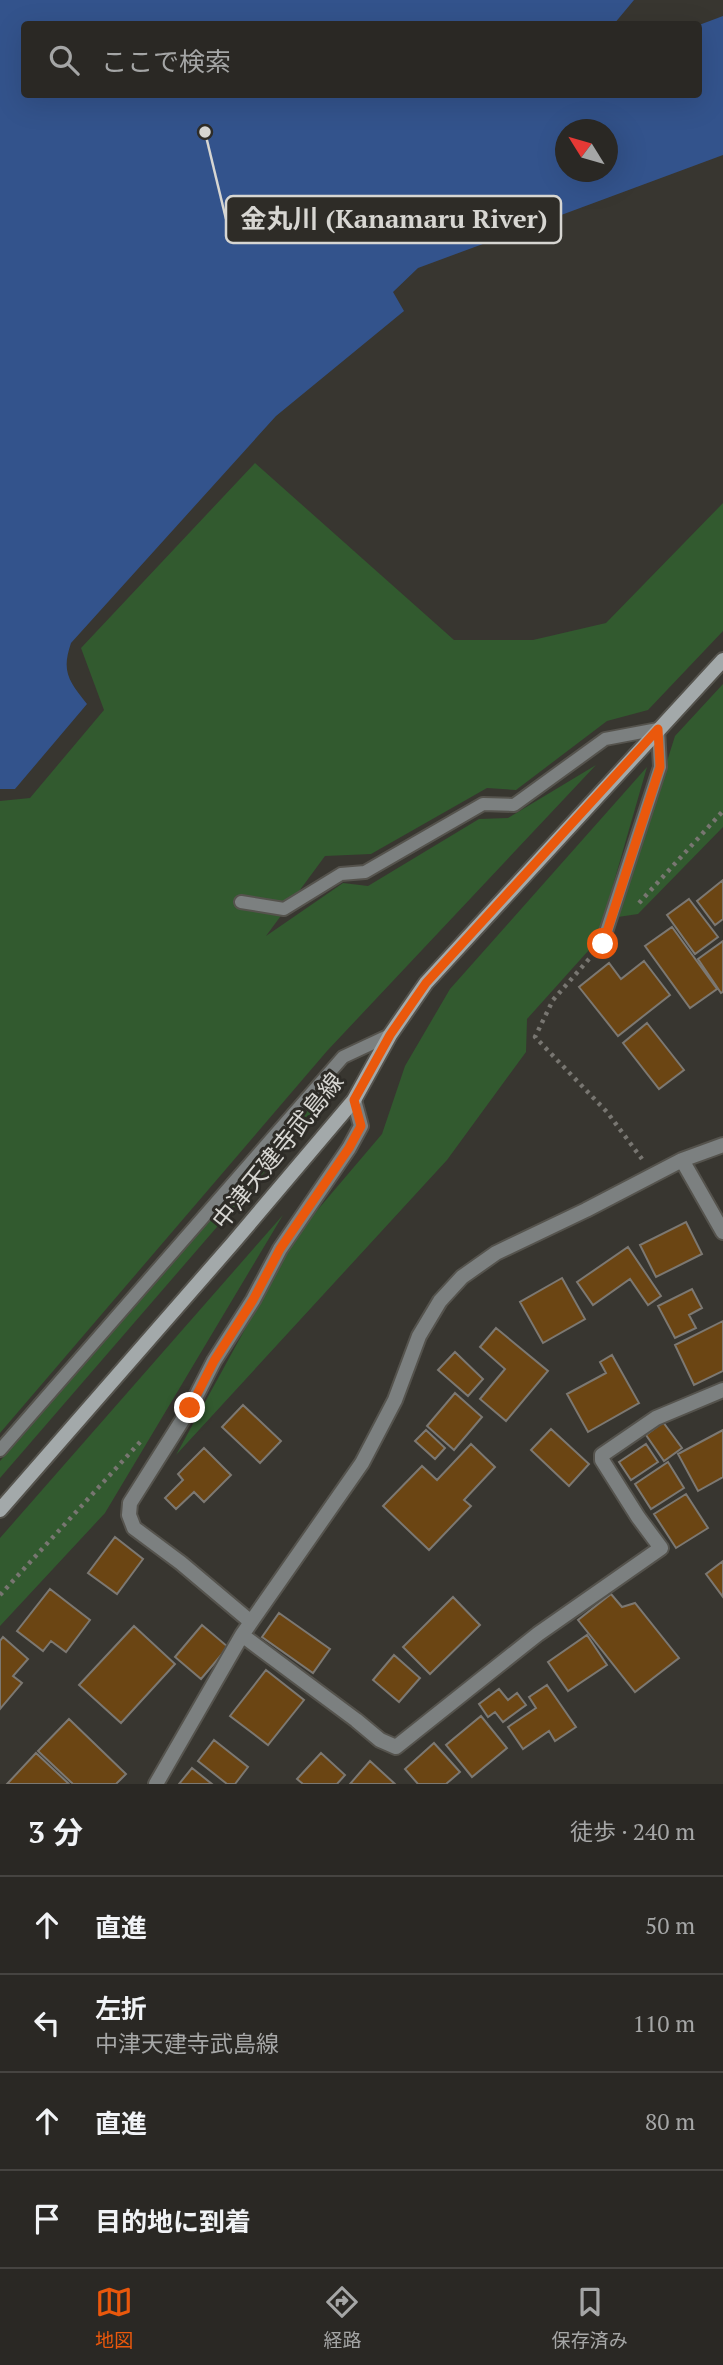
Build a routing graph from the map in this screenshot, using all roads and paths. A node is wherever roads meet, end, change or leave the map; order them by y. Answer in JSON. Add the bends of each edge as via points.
{"nodes":[{"id":1,"x":723,"y":660,"type":"edge"},
{"id":2,"x":658,"y":729,"type":"junction"},
{"id":3,"x":723,"y":811,"type":"edge"},
{"id":4,"x":241,"y":902,"type":"dead end"},
{"id":5,"x":630,"y":913,"type":"dead end"},
{"id":6,"x":603,"y":944,"type":"joint"},
{"id":7,"x":390,"y":1035,"type":"junction"},
{"id":8,"x":354,"y":1100,"type":"junction"},
{"id":9,"x":723,"y":1145,"type":"edge"},
{"id":10,"x":682,"y":1160,"type":"junction"},
{"id":11,"x":654,"y":1175,"type":"junction"},
{"id":12,"x":723,"y":1232,"type":"edge"},
{"id":13,"x":723,"y":1390,"type":"edge"},
{"id":14,"x":149,"y":1431,"type":"dead end"},
{"id":15,"x":0,"y":1450,"type":"edge"},
{"id":16,"x":0,"y":1510,"type":"edge"},
{"id":17,"x":0,"y":1595,"type":"edge"},
{"id":18,"x":247,"y":1628,"type":"junction"},
{"id":19,"x":156,"y":1784,"type":"edge"}],
"edges":[{"from":1,"to":2,"type":"main road","name":"中津天建寺武島線"},
{"from":2,"to":4,"type":"lane","via":[[605,739],[514,805],[483,804],[365,872],[341,874],[284,909]]},
{"from":2,"to":6,"type":"lane","via":[[660,767]]},
{"from":2,"to":7,"type":"main road","name":"中津天建寺武島線","via":[[426,983]]},
{"from":3,"to":5,"type":"path"},
{"from":6,"to":11,"type":"path","via":[[553,1000],[536,1037],[607,1112]]},
{"from":7,"to":8,"type":"main road","name":"中津天建寺武島線"},
{"from":7,"to":15,"type":"lane","via":[[343,1057]]},
{"from":8,"to":16,"type":"main road","name":"中津天建寺武島線"},
{"from":8,"to":18,"type":"street","via":[[361,1126],[355,1137],[280,1249],[130,1503],[134,1528],[181,1563]]},
{"from":9,"to":10,"type":"street"},
{"from":10,"to":11,"type":"street"},
{"from":10,"to":12,"type":"street"},
{"from":11,"to":18,"type":"street","via":[[496,1253],[462,1277],[440,1301],[419,1336],[395,1400],[362,1463]]},
{"from":13,"to":18,"type":"street","via":[[656,1418],[602,1454],[627,1500],[662,1548],[548,1626],[396,1747],[380,1741]]},
{"from":14,"to":17,"type":"path"},
{"from":18,"to":19,"type":"street"}]}
